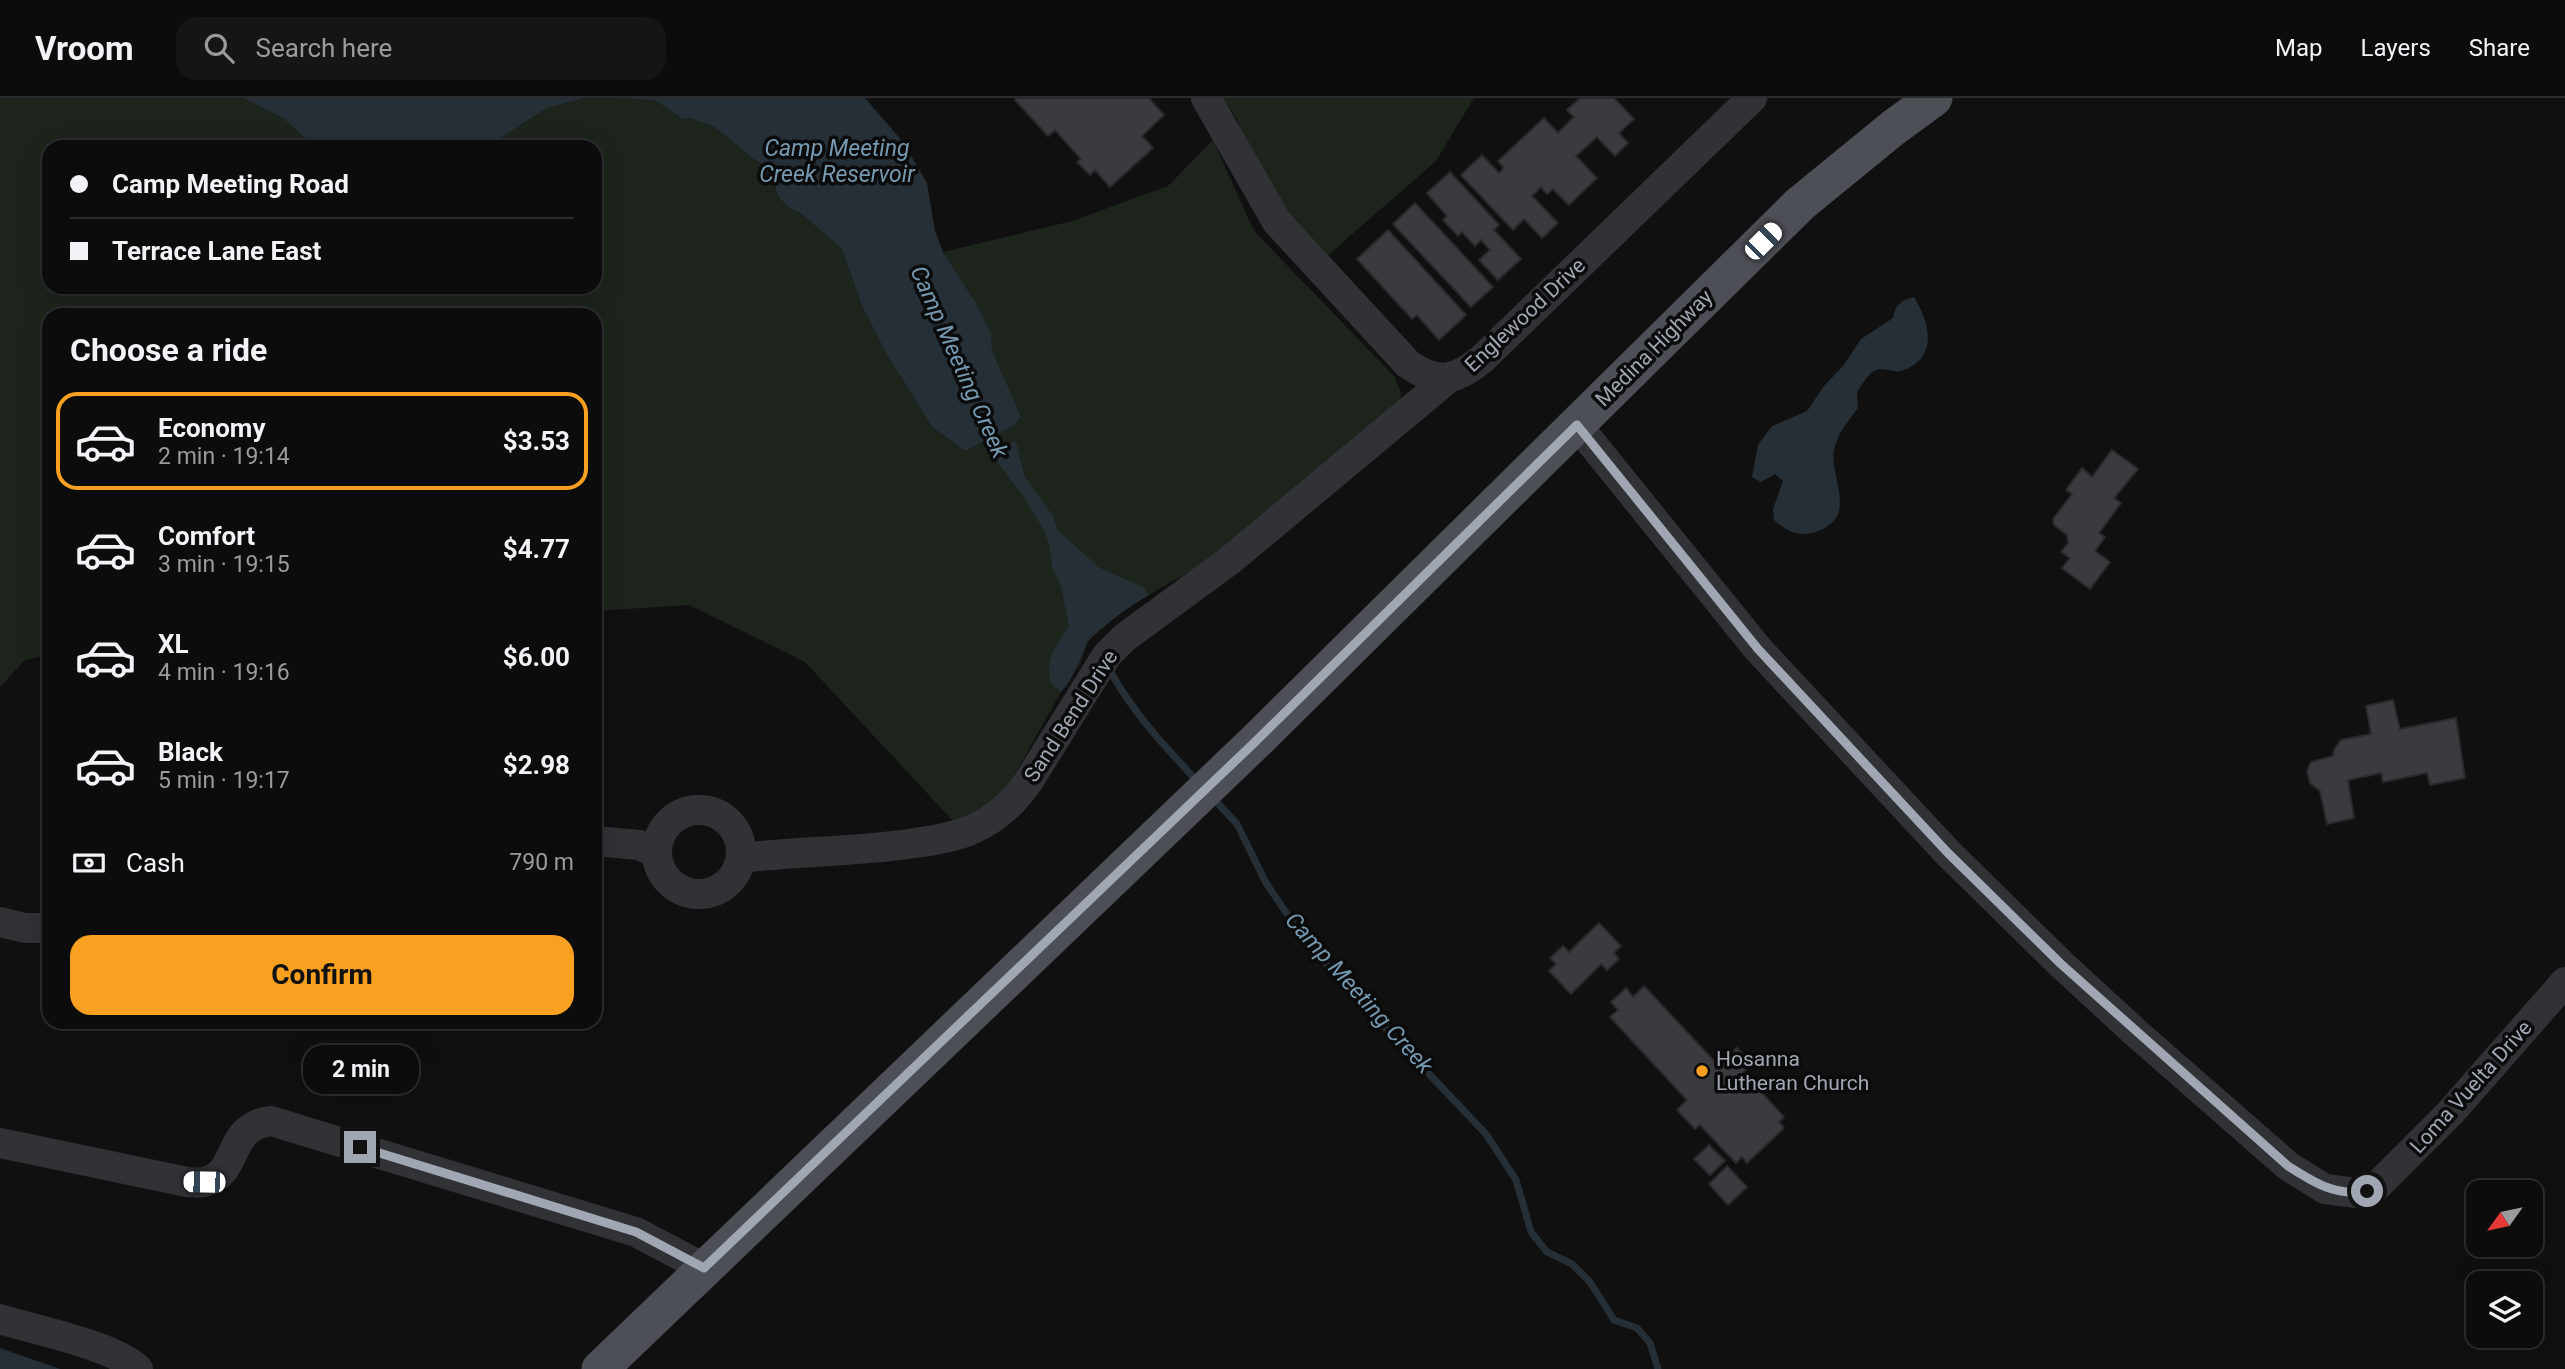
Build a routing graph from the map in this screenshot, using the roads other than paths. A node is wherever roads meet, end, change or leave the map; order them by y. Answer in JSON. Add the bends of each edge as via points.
{"nodes":[{"id":1,"x":1206,"y":98,"type":"edge"},
{"id":2,"x":1752,"y":98,"type":"edge"},
{"id":3,"x":1934,"y":98,"type":"edge"},
{"id":4,"x":1450,"y":377,"type":"junction"},
{"id":5,"x":1577,"y":425,"type":"junction"},
{"id":6,"x":602,"y":842,"type":"edge"},
{"id":7,"x":656,"y":853,"type":"junction"},
{"id":8,"x":741,"y":858,"type":"junction"},
{"id":9,"x":0,"y":922,"type":"edge"},
{"id":10,"x":42,"y":928,"type":"edge"},
{"id":11,"x":2565,"y":982,"type":"edge"},
{"id":12,"x":0,"y":1143,"type":"edge"},
{"id":13,"x":704,"y":1268,"type":"junction"},
{"id":14,"x":0,"y":1319,"type":"edge"},
{"id":15,"x":138,"y":1369,"type":"edge"},
{"id":16,"x":600,"y":1369,"type":"edge"}],
"edges":[{"from":1,"to":4,"type":"street","name":"Englewood Drive","via":[[1277,222],[1408,364],[1425,376]]},
{"from":2,"to":4,"type":"street","name":"Englewood Drive","via":[[1482,359]]},
{"from":3,"to":5,"type":"main road","name":"Medina Highway","via":[[1800,204]]},
{"from":4,"to":8,"type":"street","name":"Sand Bend Drive","via":[[1217,570],[1124,638],[1107,655],[1017,797],[1003,810],[973,829],[928,841]]},
{"from":5,"to":11,"type":"street","name":"Loma Vuelta Drive","via":[[1758,649],[1948,853],[2061,964],[2288,1166],[2325,1189],[2356,1193],[2374,1189],[2450,1113]]},
{"from":5,"to":13,"type":"main road","name":"Medina Highway","via":[[1255,742]]},
{"from":6,"to":7,"type":"street","via":[[639,845]]},
{"from":7,"to":8,"type":"street","via":[[659,867],[676,889],[704,895],[729,883]]},
{"from":7,"to":8,"type":"street","via":[[664,827],[674,817],[701,810],[726,820],[741,844]]},
{"from":9,"to":10,"type":"street"},
{"from":12,"to":13,"type":"street","via":[[204,1182],[222,1171],[246,1129],[271,1121],[636,1232]]},
{"from":13,"to":16,"type":"main road","name":"Medina Highway"},
{"from":14,"to":15,"type":"street","via":[[89,1346]]}]}
